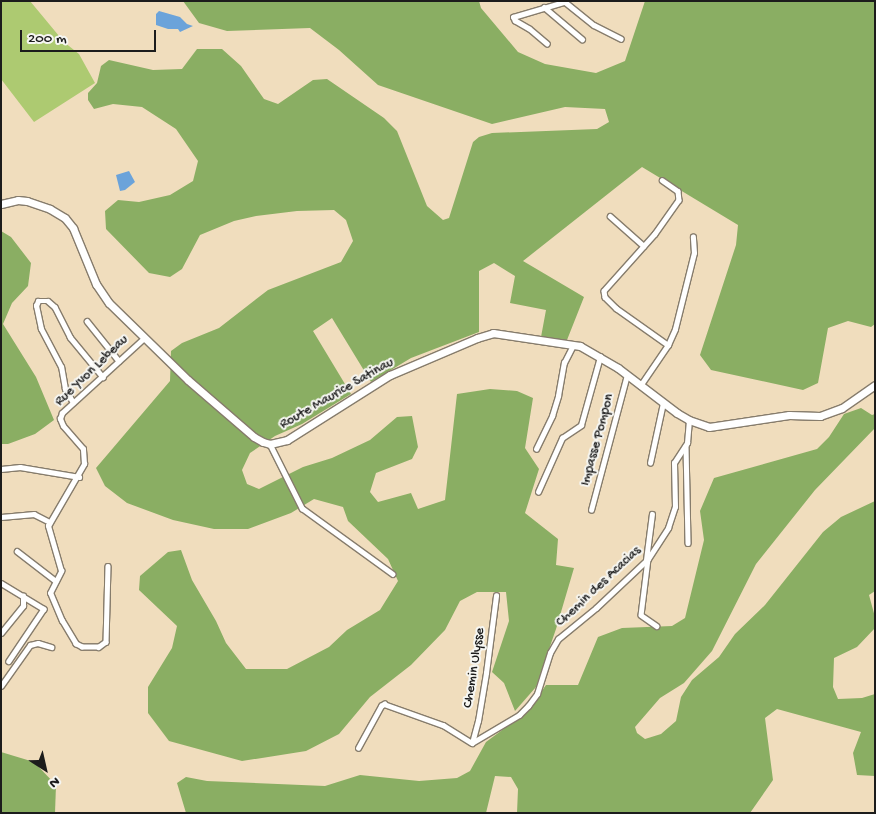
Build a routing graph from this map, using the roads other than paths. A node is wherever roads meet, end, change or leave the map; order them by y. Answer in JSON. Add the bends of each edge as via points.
{"nodes":[{"id":1,"x":564,"y":2,"type":"edge"},
{"id":2,"x":544,"y":6,"type":"junction"},
{"id":3,"x":582,"y":39,"type":"dead end"},
{"id":4,"x":621,"y":39,"type":"dead end"},
{"id":5,"x":547,"y":44,"type":"dead end"},
{"id":6,"x":662,"y":180,"type":"dead end"},
{"id":7,"x":1,"y":204,"type":"edge"},
{"id":8,"x":610,"y":216,"type":"dead end"},
{"id":9,"x":692,"y":237,"type":"dead end"},
{"id":10,"x":644,"y":246,"type":"junction"},
{"id":11,"x":87,"y":321,"type":"dead end"},
{"id":12,"x":144,"y":338,"type":"junction"},
{"id":13,"x":573,"y":345,"type":"junction"},
{"id":14,"x":668,"y":345,"type":"junction"},
{"id":15,"x":600,"y":357,"type":"junction"},
{"id":16,"x":119,"y":361,"type":"junction"},
{"id":17,"x":627,"y":375,"type":"junction"},
{"id":18,"x":103,"y":377,"type":"junction"},
{"id":19,"x":875,"y":385,"type":"edge"},
{"id":20,"x":640,"y":386,"type":"junction"},
{"id":21,"x":73,"y":403,"type":"junction"},
{"id":22,"x":663,"y":403,"type":"junction"},
{"id":23,"x":689,"y":420,"type":"junction"},
{"id":24,"x":270,"y":444,"type":"junction"},
{"id":25,"x":686,"y":446,"type":"junction"},
{"id":26,"x":536,"y":449,"type":"dead end"},
{"id":27,"x":650,"y":463,"type":"dead end"},
{"id":28,"x":1,"y":469,"type":"edge"},
{"id":29,"x":79,"y":476,"type":"junction"},
{"id":30,"x":538,"y":492,"type":"dead end"},
{"id":31,"x":591,"y":510,"type":"dead end"},
{"id":32,"x":652,"y":514,"type":"dead end"},
{"id":33,"x":1,"y":517,"type":"edge"},
{"id":34,"x":50,"y":522,"type":"junction"},
{"id":35,"x":688,"y":543,"type":"dead end"},
{"id":36,"x":17,"y":551,"type":"dead end"},
{"id":37,"x":647,"y":559,"type":"junction"},
{"id":38,"x":108,"y":566,"type":"dead end"},
{"id":39,"x":393,"y":574,"type":"dead end"},
{"id":40,"x":56,"y":580,"type":"junction"},
{"id":41,"x":1,"y":583,"type":"edge"},
{"id":42,"x":23,"y":596,"type":"junction"},
{"id":43,"x":496,"y":596,"type":"dead end"},
{"id":44,"x":657,"y":626,"type":"dead end"},
{"id":45,"x":1,"y":633,"type":"edge"},
{"id":46,"x":51,"y":647,"type":"dead end"},
{"id":47,"x":9,"y":661,"type":"dead end"},
{"id":48,"x":1,"y":686,"type":"edge"},
{"id":49,"x":472,"y":743,"type":"junction"},
{"id":50,"x":358,"y":748,"type":"dead end"}],
"edges":[{"from":1,"to":2,"type":"street"},
{"from":1,"to":4,"type":"street","via":[[594,25]]},
{"from":2,"to":3,"type":"street"},
{"from":2,"to":5,"type":"street","via":[[513,18]]},
{"from":6,"to":10,"type":"street","via":[[678,191],[680,197]]},
{"from":7,"to":12,"type":"main road","name":"Route Maurice Satinau","via":[[27,201],[65,218],[103,295]]},
{"from":8,"to":10,"type":"street"},
{"from":9,"to":14,"type":"street","via":[[694,253]]},
{"from":10,"to":14,"type":"street","via":[[605,288],[605,297]]},
{"from":11,"to":16,"type":"street"},
{"from":12,"to":16,"type":"street","name":"Rue Yvon Lebeau"},
{"from":12,"to":24,"type":"main road","name":"Route Maurice Satinau","via":[[254,437]]},
{"from":13,"to":15,"type":"main road","name":"Route Maurice Satinau"},
{"from":13,"to":24,"type":"main road","name":"Route Maurice Satinau","via":[[502,333],[477,338],[390,375],[287,440]]},
{"from":13,"to":26,"type":"street","via":[[564,363],[552,416]]},
{"from":14,"to":20,"type":"street"},
{"from":15,"to":17,"type":"main road","name":"Route Maurice Satinau"},
{"from":15,"to":30,"type":"street","via":[[581,425],[562,438]]},
{"from":16,"to":18,"type":"street","name":"Rue Yvon Lebeau"},
{"from":17,"to":20,"type":"main road","name":"Route Maurice Satinau"},
{"from":17,"to":31,"type":"street","name":"Impasse Pompon"},
{"from":18,"to":21,"type":"street","name":"Rue Yvon Lebeau"},
{"from":18,"to":21,"type":"street","via":[[70,337],[55,307],[48,301],[38,301],[40,329],[61,367],[64,389]]},
{"from":19,"to":23,"type":"main road","name":"Route Maurice Satinau","via":[[842,408],[820,416],[789,415],[719,426]]},
{"from":20,"to":22,"type":"main road","name":"Route Maurice Satinau"},
{"from":21,"to":29,"type":"street","name":"Rue Yvon Lebeau","via":[[60,419],[84,452]]},
{"from":22,"to":23,"type":"main road","name":"Route Maurice Satinau"},
{"from":22,"to":27,"type":"street"},
{"from":23,"to":25,"type":"street","name":"Chemin des Acacias"},
{"from":24,"to":39,"type":"street","via":[[302,508]]},
{"from":25,"to":35,"type":"street"},
{"from":25,"to":37,"type":"street","name":"Chemin des Acacias","via":[[674,463],[673,519]]},
{"from":28,"to":29,"type":"street","via":[[20,467]]},
{"from":29,"to":34,"type":"street","name":"Rue Yvon Lebeau"},
{"from":32,"to":37,"type":"street"},
{"from":33,"to":34,"type":"street","via":[[34,514]]},
{"from":34,"to":40,"type":"street","via":[[49,533],[60,568]]},
{"from":36,"to":40,"type":"street"},
{"from":37,"to":44,"type":"street","via":[[641,615]]},
{"from":37,"to":49,"type":"street","name":"Chemin des Acacias","via":[[558,639],[537,694],[528,706],[519,715]]},
{"from":38,"to":40,"type":"street","via":[[106,642],[98,647],[76,644],[50,597]]},
{"from":41,"to":42,"type":"street"},
{"from":42,"to":45,"type":"street","via":[[23,606]]},
{"from":42,"to":47,"type":"street","via":[[44,609]]},
{"from":43,"to":49,"type":"street","name":"Chemin Ulysse","via":[[488,664]]},
{"from":46,"to":48,"type":"street","via":[[38,643],[30,645]]},
{"from":49,"to":50,"type":"street","via":[[444,725],[384,704]]}]}
